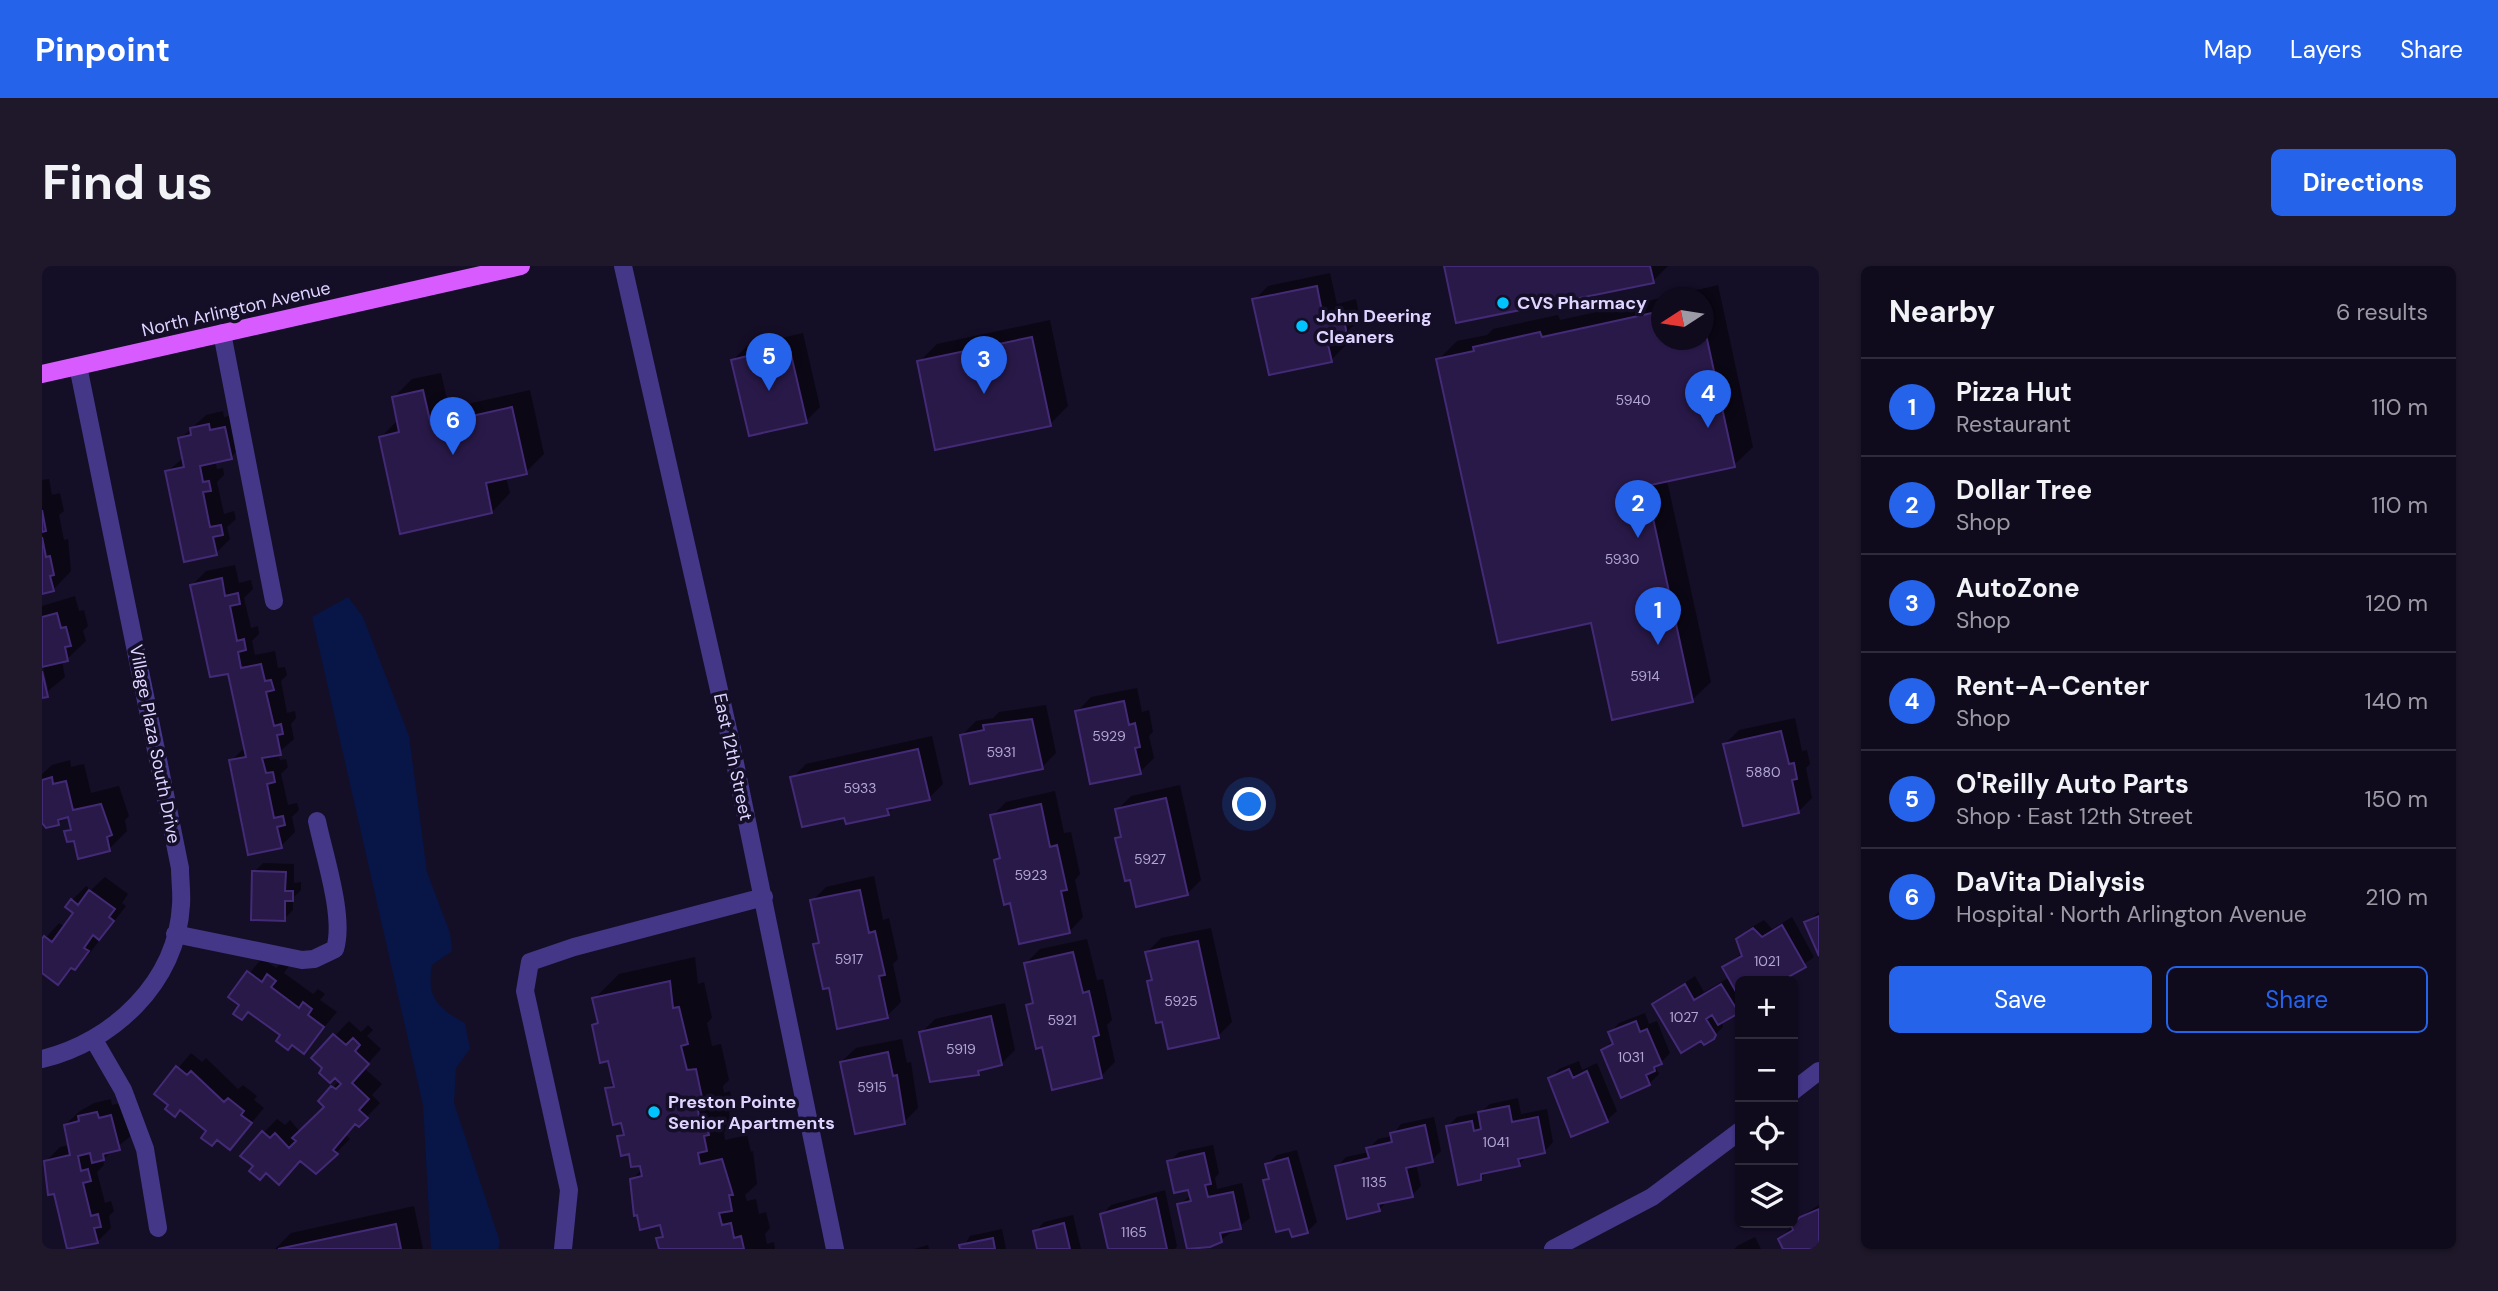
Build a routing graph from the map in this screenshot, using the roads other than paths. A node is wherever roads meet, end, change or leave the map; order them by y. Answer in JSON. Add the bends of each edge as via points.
{"nodes":[{"id":1,"x":522,"y":266,"type":"edge"},
{"id":2,"x":623,"y":266,"type":"edge"},
{"id":3,"x":222,"y":333,"type":"junction"},
{"id":4,"x":78,"y":366,"type":"junction"},
{"id":5,"x":42,"y":374,"type":"edge"},
{"id":6,"x":274,"y":601,"type":"dead end"},
{"id":7,"x":317,"y":821,"type":"dead end"},
{"id":8,"x":764,"y":897,"type":"junction"},
{"id":9,"x":174,"y":934,"type":"junction"},
{"id":10,"x":94,"y":1040,"type":"junction"},
{"id":11,"x":42,"y":1059,"type":"edge"},
{"id":12,"x":1819,"y":1071,"type":"edge"},
{"id":13,"x":1798,"y":1087,"type":"edge"},
{"id":14,"x":1735,"y":1135,"type":"edge"},
{"id":15,"x":159,"y":1228,"type":"dead end"},
{"id":16,"x":563,"y":1249,"type":"edge"},
{"id":17,"x":835,"y":1249,"type":"edge"},
{"id":18,"x":1553,"y":1249,"type":"edge"}],
"edges":[{"from":1,"to":3,"type":"main road","name":"North Arlington Avenue"},
{"from":2,"to":8,"type":"street","name":"East 12th Street"},
{"from":3,"to":4,"type":"main road","name":"North Arlington Avenue"},
{"from":3,"to":6,"type":"street"},
{"from":4,"to":5,"type":"main road","name":"North Arlington Avenue"},
{"from":4,"to":9,"type":"street","name":"Village Plaza South Drive","via":[[180,867],[181,906]]},
{"from":7,"to":9,"type":"street","via":[[337,919],[335,949],[302,960]]},
{"from":8,"to":16,"type":"street","via":[[530,962],[525,991],[531,1027],[569,1190]]},
{"from":8,"to":17,"type":"street","name":"East 12th Street"},
{"from":9,"to":10,"type":"street","name":"Village Plaza South Drive","via":[[164,967],[143,999]]},
{"from":10,"to":11,"type":"street","name":"Village Plaza South Drive"},
{"from":10,"to":15,"type":"street","via":[[123,1090],[145,1149]]},
{"from":12,"to":13,"type":"street"},
{"from":14,"to":18,"type":"street","via":[[1653,1197]]}]}
